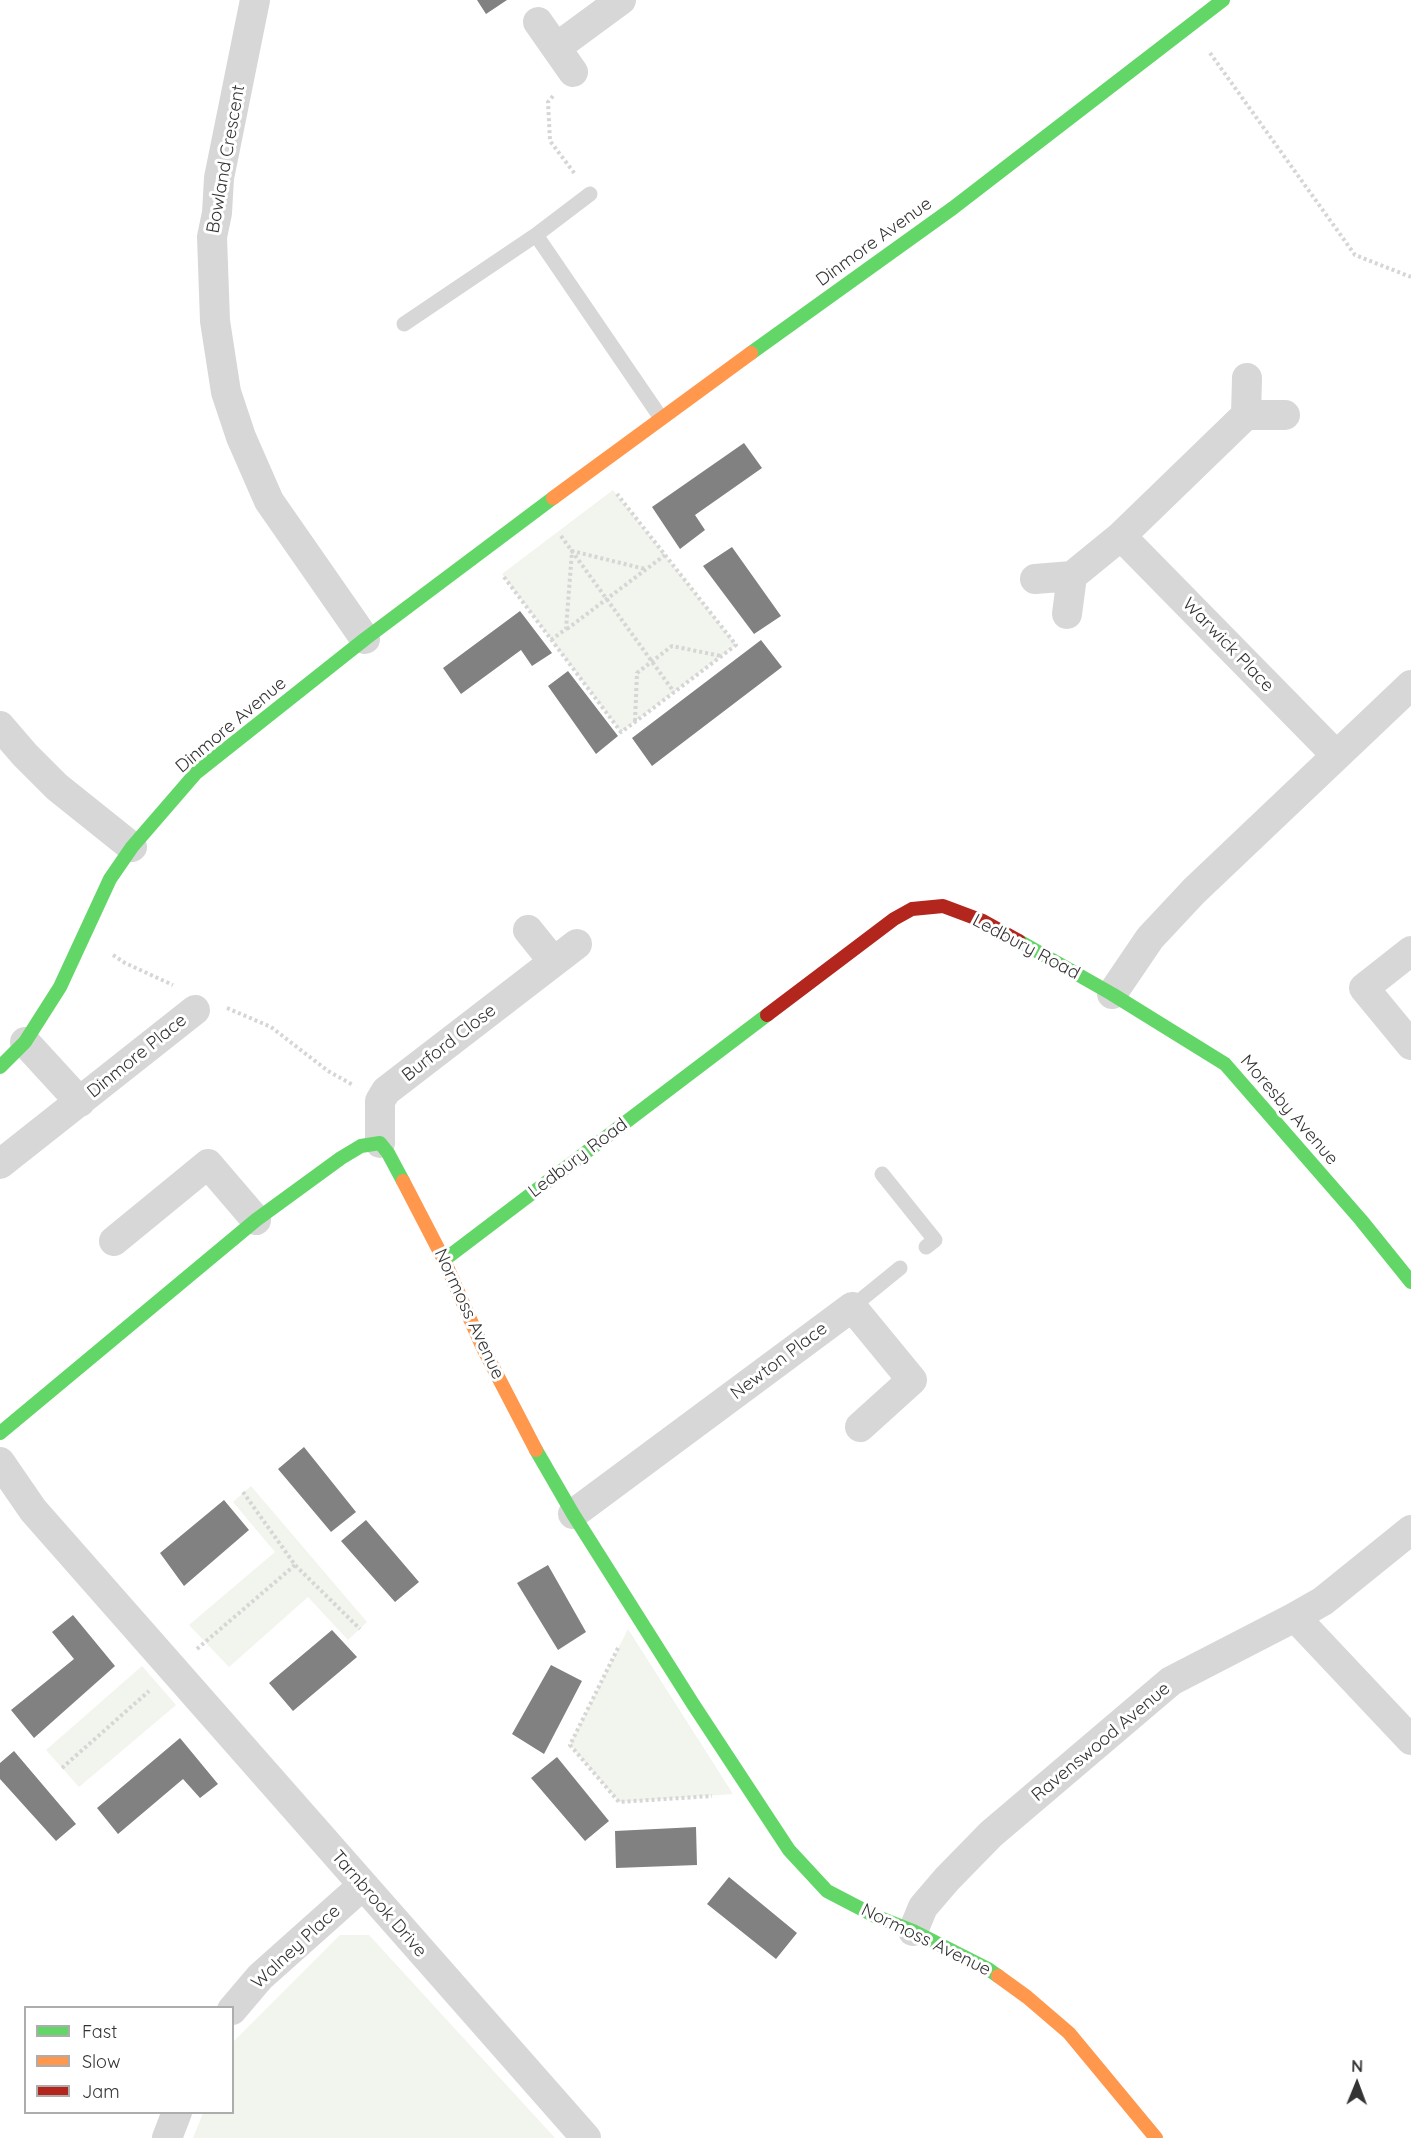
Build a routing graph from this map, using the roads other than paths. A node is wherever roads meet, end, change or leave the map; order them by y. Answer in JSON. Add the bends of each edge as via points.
{"nodes":[{"id":1,"x":255,"y":0,"type":"edge"},
{"id":2,"x":621,"y":0,"type":"edge"},
{"id":3,"x":1223,"y":0,"type":"edge"},
{"id":4,"x":538,"y":22,"type":"dead end"},
{"id":5,"x":590,"y":194,"type":"road end"},
{"id":6,"x":536,"y":235,"type":"junction"},
{"id":7,"x":405,"y":324,"type":"dead end"},
{"id":8,"x":1247,"y":378,"type":"dead end"},
{"id":9,"x":1246,"y":415,"type":"junction"},
{"id":10,"x":1285,"y":415,"type":"dead end"},
{"id":11,"x":661,"y":418,"type":"junction"},
{"id":12,"x":1121,"y":536,"type":"junction"},
{"id":13,"x":1072,"y":576,"type":"junction"},
{"id":14,"x":1035,"y":579,"type":"dead end"},
{"id":15,"x":1067,"y":614,"type":"dead end"},
{"id":16,"x":365,"y":639,"type":"junction"},
{"id":17,"x":1411,"y":685,"type":"edge"},
{"id":18,"x":0,"y":726,"type":"edge"},
{"id":19,"x":1336,"y":755,"type":"junction"},
{"id":20,"x":132,"y":847,"type":"junction"},
{"id":21,"x":528,"y":930,"type":"dead end"},
{"id":22,"x":1411,"y":951,"type":"edge"},
{"id":23,"x":1112,"y":994,"type":"junction"},
{"id":24,"x":199,"y":1001,"type":"road end"},
{"id":25,"x":25,"y":1042,"type":"junction"},
{"id":26,"x":1411,"y":1045,"type":"edge"},
{"id":27,"x":0,"y":1067,"type":"edge"},
{"id":28,"x":80,"y":1102,"type":"junction"},
{"id":29,"x":380,"y":1143,"type":"junction"},
{"id":30,"x":0,"y":1164,"type":"edge"},
{"id":31,"x":882,"y":1174,"type":"dead end"},
{"id":32,"x":256,"y":1220,"type":"junction"},
{"id":33,"x":114,"y":1241,"type":"dead end"},
{"id":34,"x":926,"y":1247,"type":"dead end"},
{"id":35,"x":444,"y":1260,"type":"junction"},
{"id":36,"x":900,"y":1268,"type":"dead end"},
{"id":37,"x":1411,"y":1282,"type":"edge"},
{"id":38,"x":852,"y":1307,"type":"junction"},
{"id":39,"x":860,"y":1428,"type":"dead end"},
{"id":40,"x":0,"y":1433,"type":"edge"},
{"id":41,"x":0,"y":1462,"type":"edge"},
{"id":42,"x":573,"y":1514,"type":"junction"},
{"id":43,"x":1411,"y":1530,"type":"edge"},
{"id":44,"x":1295,"y":1617,"type":"junction"},
{"id":45,"x":1411,"y":1740,"type":"edge"},
{"id":46,"x":362,"y":1886,"type":"junction"},
{"id":47,"x":913,"y":1931,"type":"junction"},
{"id":48,"x":234,"y":2008,"type":"edge"},
{"id":49,"x":176,"y":2114,"type":"edge"},
{"id":50,"x":167,"y":2138,"type":"edge"},
{"id":51,"x":586,"y":2138,"type":"edge"},
{"id":52,"x":1156,"y":2138,"type":"edge"}],
"edges":[{"from":1,"to":16,"type":"street","name":"Bowland Crescent","via":[[219,178],[212,237],[214,313],[226,392],[269,501]]},
{"from":2,"to":4,"type":"street","via":[[565,59]]},
{"from":3,"to":11,"type":"street","name":"Dinmore Avenue","via":[[952,208]]},
{"from":5,"to":6,"type":"lane"},
{"from":6,"to":7,"type":"lane"},
{"from":6,"to":11,"type":"lane"},
{"from":8,"to":9,"type":"street"},
{"from":9,"to":10,"type":"street"},
{"from":9,"to":12,"type":"street"},
{"from":11,"to":16,"type":"street","name":"Dinmore Avenue"},
{"from":12,"to":13,"type":"street"},
{"from":12,"to":19,"type":"street","name":"Warwick Place"},
{"from":13,"to":14,"type":"street"},
{"from":13,"to":15,"type":"street"},
{"from":16,"to":20,"type":"street","name":"Dinmore Avenue","via":[[196,773]]},
{"from":17,"to":19,"type":"street"},
{"from":18,"to":20,"type":"street","via":[[57,787]]},
{"from":19,"to":23,"type":"street","via":[[1186,899],[1150,938]]},
{"from":20,"to":25,"type":"street","name":"Dinmore Avenue","via":[[110,879],[60,987]]},
{"from":21,"to":29,"type":"street","name":"Burford Close","via":[[565,952],[386,1091],[380,1101]]},
{"from":22,"to":26,"type":"street","via":[[1364,988]]},
{"from":23,"to":35,"type":"street","name":"Ledbury Road","via":[[983,921],[944,906],[912,909]]},
{"from":23,"to":37,"type":"street","name":"Moresby Avenue","via":[[1225,1064]]},
{"from":24,"to":28,"type":"street","name":"Dinmore Place"},
{"from":25,"to":27,"type":"street","name":"Dinmore Avenue"},
{"from":25,"to":28,"type":"street","name":"Dinmore Place"},
{"from":28,"to":30,"type":"street","name":"Dinmore Place"},
{"from":29,"to":32,"type":"street","via":[[361,1146],[341,1158]]},
{"from":29,"to":35,"type":"street","name":"Normoss Avenue"},
{"from":31,"to":34,"type":"lane","via":[[935,1240]]},
{"from":32,"to":33,"type":"street","via":[[208,1164]]},
{"from":32,"to":40,"type":"street"},
{"from":35,"to":42,"type":"street","name":"Normoss Avenue","via":[[482,1346]]},
{"from":36,"to":38,"type":"lane"},
{"from":38,"to":39,"type":"street","via":[[912,1380]]},
{"from":38,"to":42,"type":"street","name":"Newton Place"},
{"from":41,"to":46,"type":"street","name":"Tarnbrook Drive","via":[[33,1510]]},
{"from":42,"to":47,"type":"street","name":"Normoss Avenue","via":[[789,1851],[827,1891]]},
{"from":43,"to":44,"type":"street","name":"Ravenswood Avenue","via":[[1323,1601]]},
{"from":44,"to":45,"type":"street"},
{"from":44,"to":47,"type":"street","name":"Ravenswood Avenue","via":[[1171,1681],[991,1834],[922,1907]]},
{"from":46,"to":48,"type":"street","name":"Walney Place","via":[[260,1977]]},
{"from":46,"to":51,"type":"street","name":"Tarnbrook Drive"},
{"from":47,"to":52,"type":"street","name":"Normoss Avenue","via":[[988,1969],[1027,1997],[1069,2033]]},
{"from":49,"to":50,"type":"street"}]}
